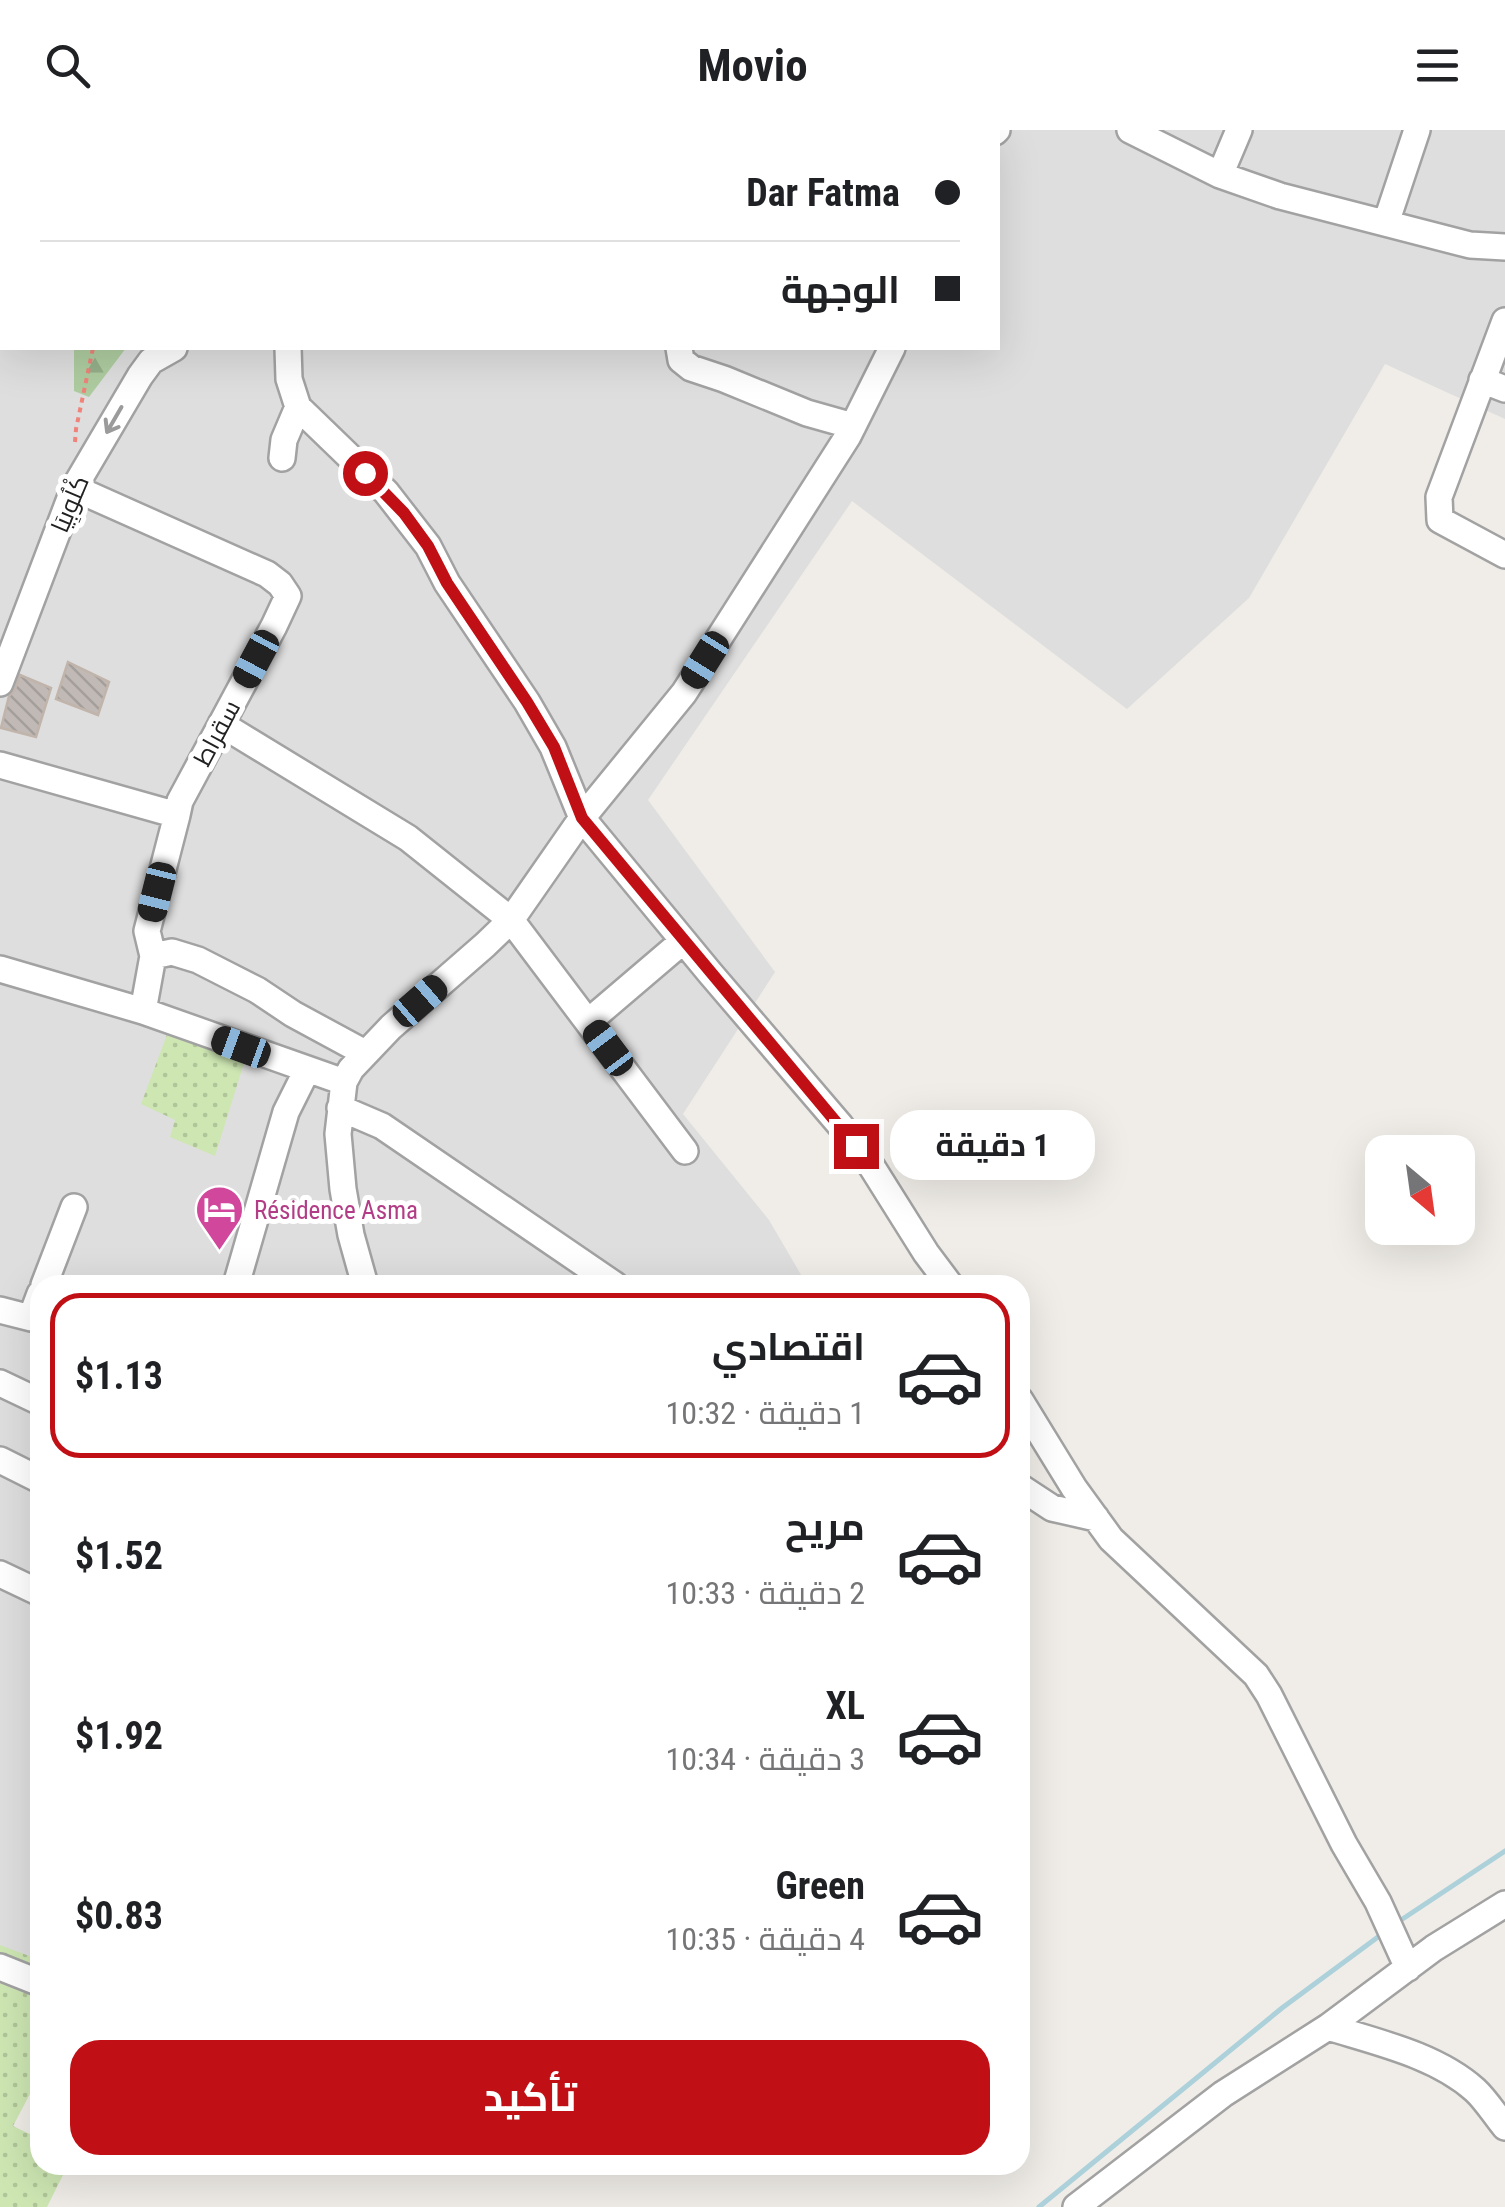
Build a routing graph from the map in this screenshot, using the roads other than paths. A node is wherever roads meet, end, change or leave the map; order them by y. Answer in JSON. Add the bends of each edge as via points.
{"nodes":[{"id":1,"x":1130,"y":130,"type":"edge"},
{"id":2,"x":1239,"y":130,"type":"edge"},
{"id":3,"x":1417,"y":130,"type":"edge"},
{"id":4,"x":1220,"y":175,"type":"junction"},
{"id":5,"x":1386,"y":223,"type":"junction"},
{"id":6,"x":1505,"y":247,"type":"edge"},
{"id":7,"x":1505,"y":321,"type":"edge"},
{"id":8,"x":170,"y":350,"type":"edge"},
{"id":9,"x":288,"y":350,"type":"edge"},
{"id":10,"x":678,"y":350,"type":"edge"},
{"id":11,"x":891,"y":350,"type":"edge"},
{"id":12,"x":1493,"y":385,"type":"edge"},
{"id":13,"x":298,"y":407,"type":"junction"},
{"id":14,"x":853,"y":426,"type":"junction"},
{"id":15,"x":282,"y":458,"type":"dead end"},
{"id":16,"x":80,"y":479,"type":"junction"},
{"id":17,"x":1505,"y":555,"type":"edge"},
{"id":18,"x":0,"y":683,"type":"edge"},
{"id":19,"x":222,"y":724,"type":"junction"},
{"id":20,"x":0,"y":765,"type":"edge"},
{"id":21,"x":177,"y":816,"type":"junction"},
{"id":22,"x":582,"y":818,"type":"junction"},
{"id":23,"x":511,"y":920,"type":"junction"},
{"id":24,"x":683,"y":941,"type":"junction"},
{"id":25,"x":153,"y":956,"type":"junction"},
{"id":26,"x":0,"y":969,"type":"edge"},
{"id":27,"x":142,"y":1012,"type":"junction"},
{"id":28,"x":588,"y":1022,"type":"junction"},
{"id":29,"x":365,"y":1053,"type":"junction"},
{"id":30,"x":306,"y":1070,"type":"junction"},
{"id":31,"x":342,"y":1095,"type":"junction"},
{"id":32,"x":686,"y":1150,"type":"dead end"},
{"id":33,"x":74,"y":1206,"type":"dead end"},
{"id":34,"x":48,"y":1275,"type":"edge"},
{"id":35,"x":239,"y":1275,"type":"edge"},
{"id":36,"x":362,"y":1275,"type":"edge"},
{"id":37,"x":600,"y":1275,"type":"edge"},
{"id":38,"x":942,"y":1275,"type":"edge"},
{"id":39,"x":0,"y":1310,"type":"edge"},
{"id":40,"x":30,"y":1318,"type":"edge"},
{"id":41,"x":0,"y":1382,"type":"edge"},
{"id":42,"x":30,"y":1397,"type":"edge"},
{"id":43,"x":1030,"y":1416,"type":"edge"},
{"id":44,"x":0,"y":1460,"type":"edge"},
{"id":45,"x":30,"y":1475,"type":"edge"},
{"id":46,"x":1030,"y":1494,"type":"edge"},
{"id":47,"x":1096,"y":1518,"type":"junction"},
{"id":48,"x":0,"y":1574,"type":"edge"},
{"id":49,"x":30,"y":1588,"type":"edge"},
{"id":50,"x":1505,"y":1904,"type":"edge"},
{"id":51,"x":0,"y":1967,"type":"edge"},
{"id":52,"x":1408,"y":1968,"type":"junction"},
{"id":53,"x":30,"y":1979,"type":"edge"},
{"id":54,"x":1328,"y":2027,"type":"junction"},
{"id":55,"x":1505,"y":2127,"type":"edge"},
{"id":56,"x":1076,"y":2207,"type":"edge"}],
"edges":[{"from":1,"to":4,"type":"street"},
{"from":2,"to":4,"type":"street"},
{"from":3,"to":5,"type":"street"},
{"from":4,"to":5,"type":"street"},
{"from":5,"to":6,"type":"street"},
{"from":7,"to":12,"type":"street"},
{"from":8,"to":16,"type":"street","name":"كْلُوبِيَا","one_way":true,"via":[[140,376]]},
{"from":9,"to":13,"type":"street"},
{"from":10,"to":14,"type":"street","via":[[691,368]]},
{"from":11,"to":14,"type":"street"},
{"from":12,"to":17,"type":"street","via":[[1439,497],[1440,520]]},
{"from":13,"to":15,"type":"street"},
{"from":13,"to":22,"type":"street","via":[[386,492],[428,546],[554,747]]},
{"from":14,"to":22,"type":"street","via":[[684,694]]},
{"from":16,"to":18,"type":"street","name":"كْلُوبِيَا"},
{"from":16,"to":19,"type":"street","name":"سقراط","via":[[267,574],[288,596]]},
{"from":19,"to":21,"type":"street","name":"سقراط"},
{"from":19,"to":23,"type":"street","via":[[408,838]]},
{"from":20,"to":21,"type":"street"},
{"from":21,"to":25,"type":"street","name":"سقراط","via":[[147,931]]},
{"from":22,"to":23,"type":"street"},
{"from":22,"to":24,"type":"street"},
{"from":23,"to":28,"type":"street"},
{"from":23,"to":29,"type":"street"},
{"from":24,"to":28,"type":"street"},
{"from":24,"to":38,"type":"street","via":[[872,1167]]},
{"from":25,"to":27,"type":"street","name":"سقراط"},
{"from":25,"to":29,"type":"street","via":[[172,952],[198,960]]},
{"from":26,"to":27,"type":"street"},
{"from":27,"to":30,"type":"street"},
{"from":28,"to":32,"type":"street"},
{"from":29,"to":31,"type":"street"},
{"from":30,"to":31,"type":"street"},
{"from":30,"to":35,"type":"street","via":[[286,1112]]},
{"from":31,"to":36,"type":"street","via":[[342,1189]]},
{"from":31,"to":37,"type":"street"},
{"from":33,"to":34,"type":"street"},
{"from":39,"to":40,"type":"street"},
{"from":41,"to":42,"type":"street"},
{"from":43,"to":47,"type":"street"},
{"from":44,"to":45,"type":"street"},
{"from":46,"to":47,"type":"street","via":[[1052,1508]]},
{"from":47,"to":52,"type":"street","via":[[1256,1676]]},
{"from":48,"to":49,"type":"street"},
{"from":50,"to":52,"type":"street"},
{"from":51,"to":53,"type":"street"},
{"from":52,"to":54,"type":"street"},
{"from":54,"to":55,"type":"street","via":[[1445,2069],[1475,2090]]},
{"from":54,"to":56,"type":"street","via":[[1222,2094]]}]}
